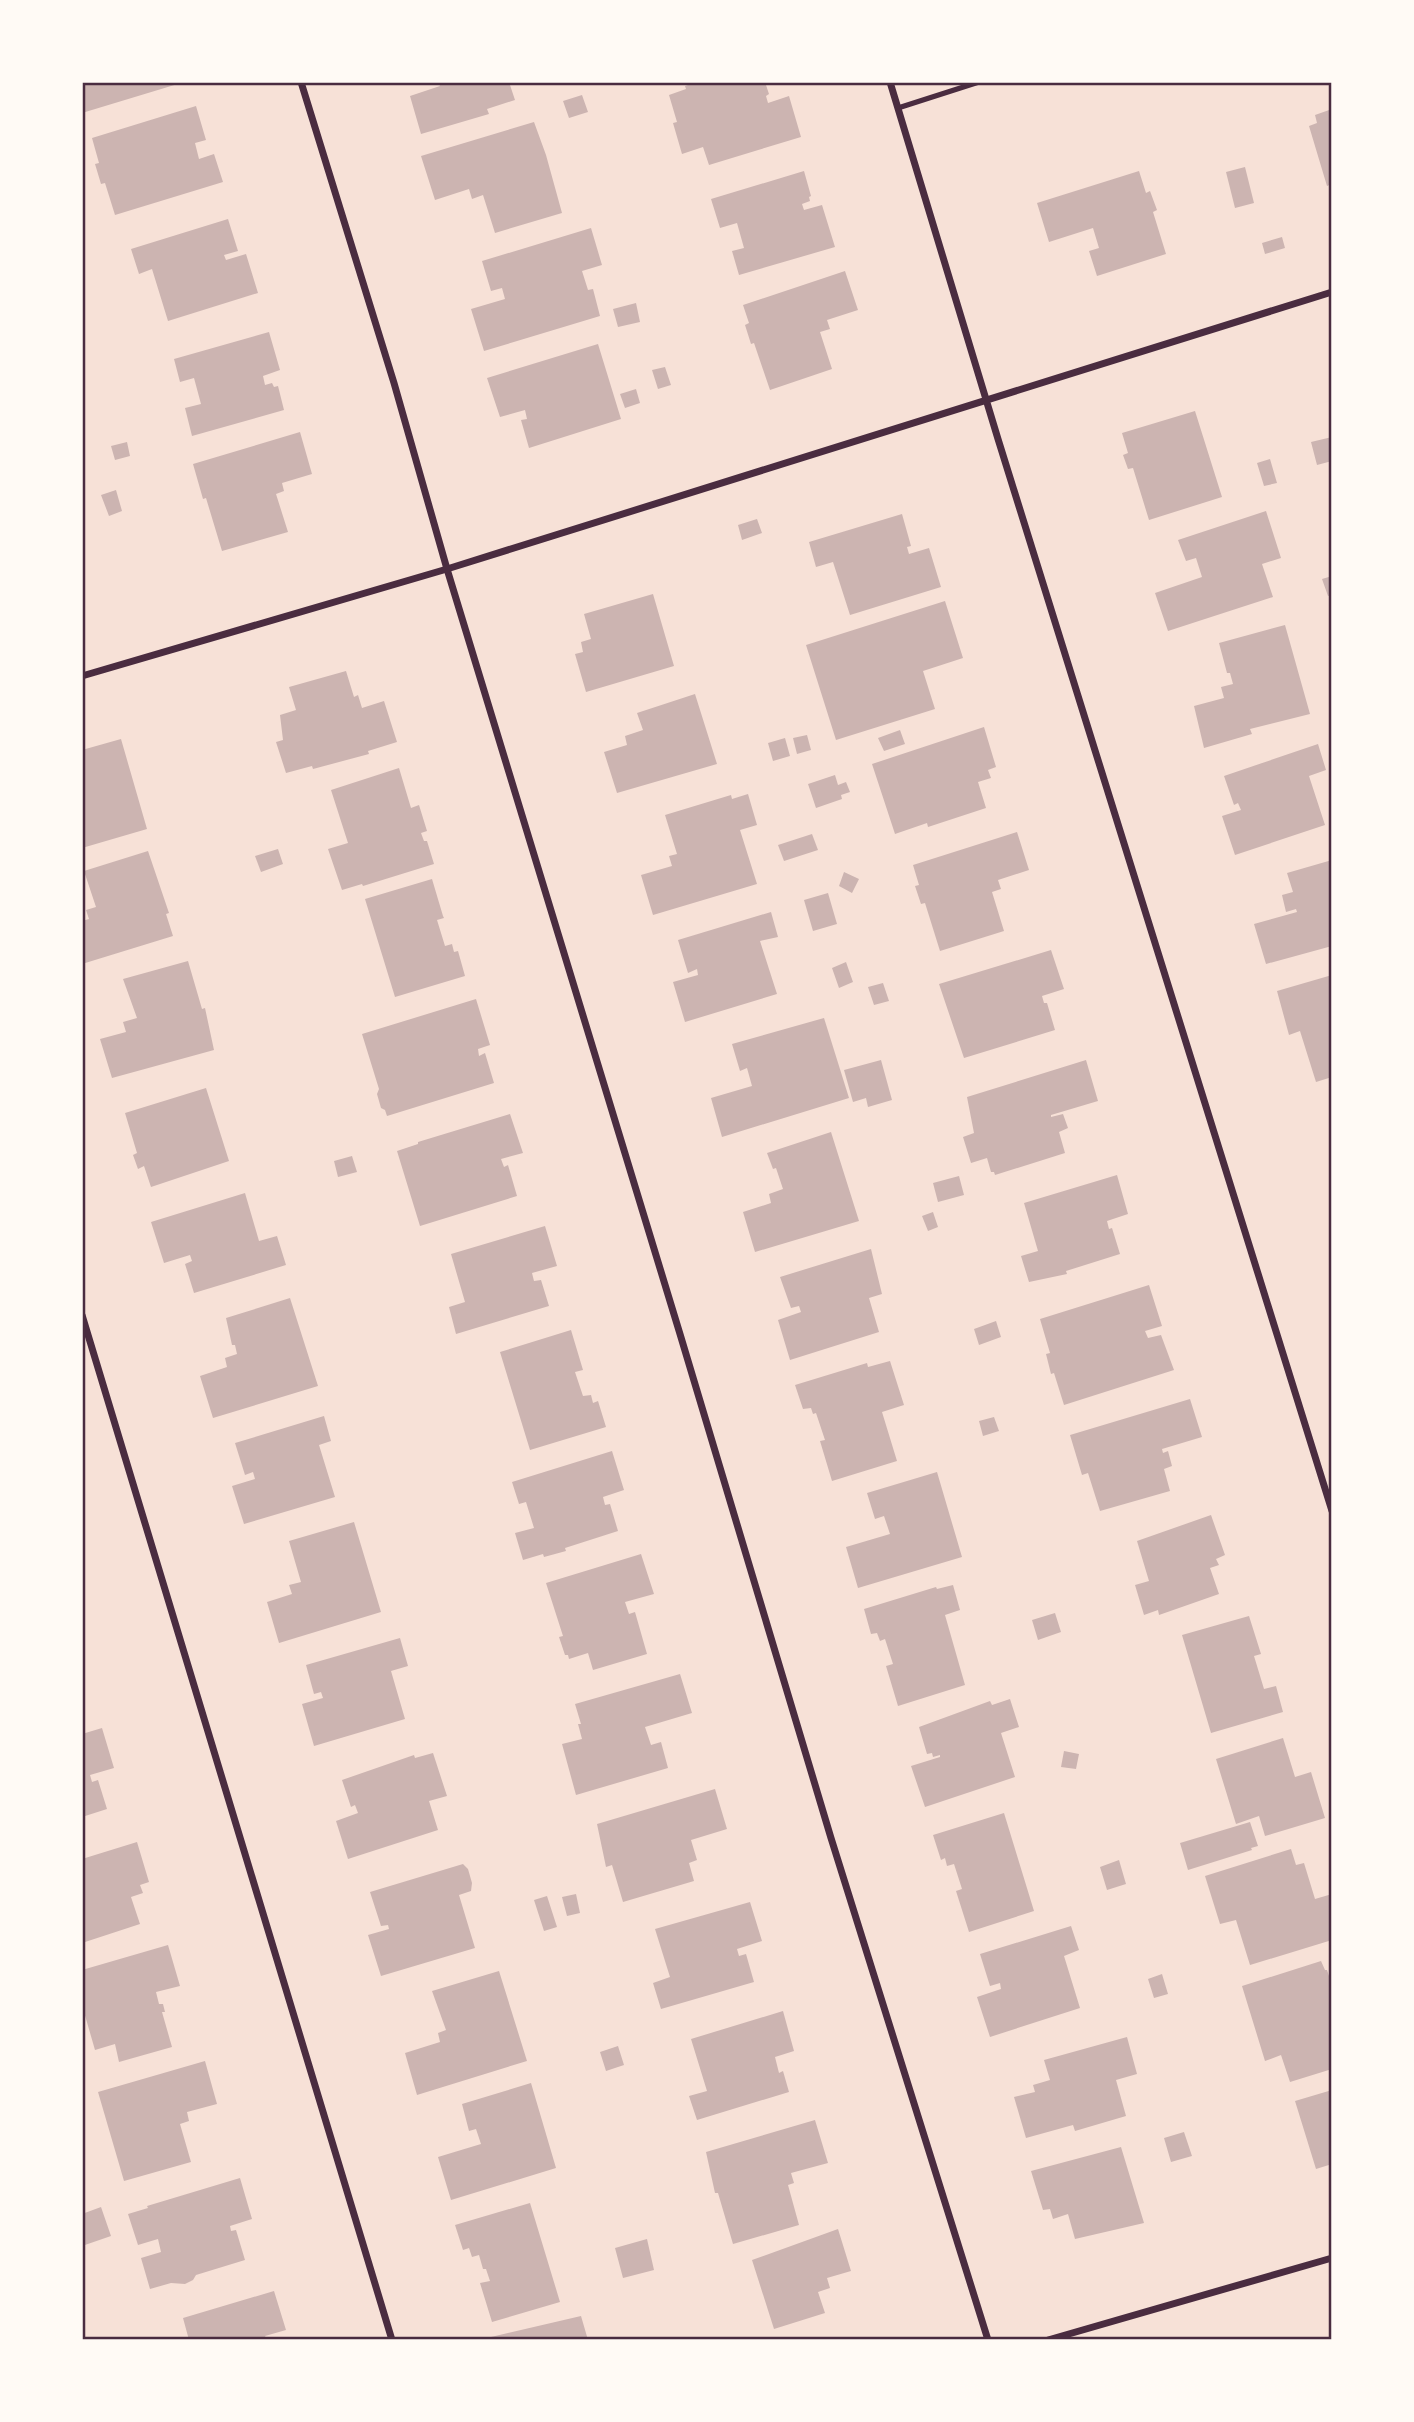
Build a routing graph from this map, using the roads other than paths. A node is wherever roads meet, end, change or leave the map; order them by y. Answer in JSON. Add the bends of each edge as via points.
{"nodes":[{"id":1,"x":301,"y":82,"type":"edge"},
{"id":2,"x":890,"y":82,"type":"edge"},
{"id":3,"x":979,"y":82,"type":"edge"},
{"id":4,"x":898,"y":108,"type":"junction"},
{"id":5,"x":1332,"y":292,"type":"edge"},
{"id":6,"x":985,"y":399,"type":"junction"},
{"id":7,"x":447,"y":569,"type":"junction"},
{"id":8,"x":82,"y":676,"type":"edge"},
{"id":9,"x":82,"y":1315,"type":"edge"},
{"id":10,"x":1332,"y":1510,"type":"edge"},
{"id":11,"x":1332,"y":2258,"type":"edge"},
{"id":12,"x":392,"y":2340,"type":"edge"},
{"id":13,"x":988,"y":2340,"type":"edge"},
{"id":14,"x":1048,"y":2340,"type":"edge"}],
"edges":[{"from":1,"to":7,"type":"street"},
{"from":2,"to":4,"type":"street"},
{"from":3,"to":4,"type":"lane"},
{"from":4,"to":6,"type":"street"},
{"from":5,"to":6,"type":"street"},
{"from":6,"to":7,"type":"street"},
{"from":6,"to":10,"type":"street"},
{"from":7,"to":8,"type":"street"},
{"from":7,"to":13,"type":"street"},
{"from":9,"to":12,"type":"street"},
{"from":11,"to":14,"type":"street"}]}
